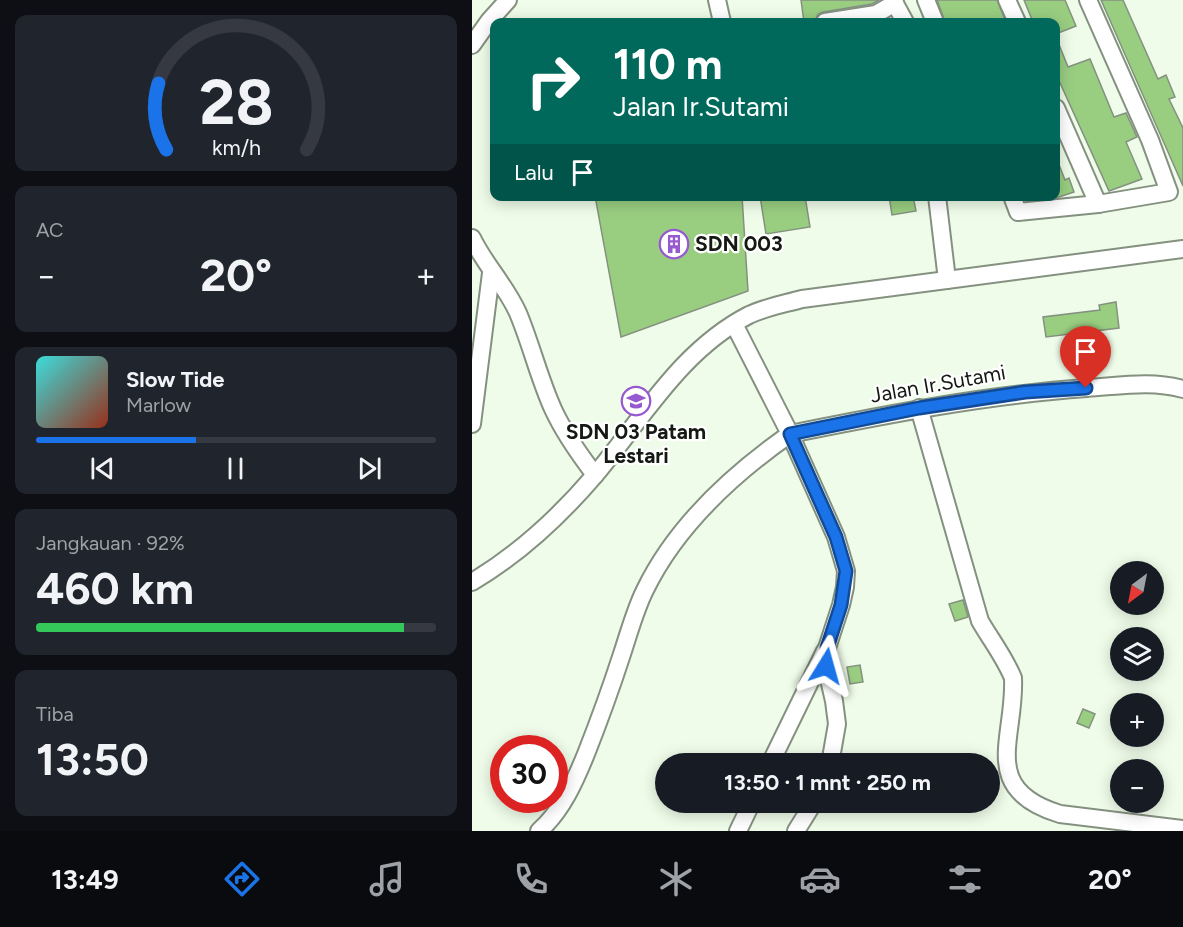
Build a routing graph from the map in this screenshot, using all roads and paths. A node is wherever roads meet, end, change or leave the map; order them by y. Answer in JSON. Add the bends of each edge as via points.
{"nodes":[{"id":1,"x":508,"y":0,"type":"edge"},
{"id":2,"x":717,"y":0,"type":"edge"},
{"id":3,"x":926,"y":0,"type":"edge"},
{"id":4,"x":1007,"y":0,"type":"edge"},
{"id":5,"x":1088,"y":0,"type":"edge"},
{"id":6,"x":894,"y":1,"type":"edge"},
{"id":7,"x":492,"y":18,"type":"edge"},
{"id":8,"x":721,"y":18,"type":"edge"},
{"id":9,"x":850,"y":18,"type":"edge"},
{"id":10,"x":903,"y":18,"type":"edge"},
{"id":11,"x":934,"y":18,"type":"edge"},
{"id":12,"x":1015,"y":18,"type":"edge"},
{"id":13,"x":490,"y":20,"type":"edge"},
{"id":14,"x":472,"y":45,"type":"edge"},
{"id":15,"x":1060,"y":117,"type":"edge"},
{"id":16,"x":938,"y":201,"type":"edge"},
{"id":17,"x":1014,"y":201,"type":"edge"},
{"id":18,"x":1098,"y":204,"type":"junction"},
{"id":19,"x":472,"y":238,"type":"edge"},
{"id":20,"x":1183,"y":249,"type":"edge"},
{"id":21,"x":491,"y":273,"type":"junction"},
{"id":22,"x":947,"y":280,"type":"junction"},
{"id":23,"x":734,"y":324,"type":"junction"},
{"id":24,"x":1183,"y":389,"type":"edge"},
{"id":25,"x":919,"y":408,"type":"junction"},
{"id":26,"x":472,"y":424,"type":"edge"},
{"id":27,"x":790,"y":434,"type":"junction"},
{"id":28,"x":595,"y":475,"type":"junction"},
{"id":29,"x":472,"y":582,"type":"edge"},
{"id":30,"x":827,"y":648,"type":"junction"},
{"id":31,"x":775,"y":753,"type":"edge"},
{"id":32,"x":832,"y":753,"type":"edge"},
{"id":33,"x":747,"y":813,"type":"edge"},
{"id":34,"x":807,"y":813,"type":"edge"},
{"id":35,"x":1183,"y":829,"type":"edge"},
{"id":36,"x":539,"y":831,"type":"edge"},
{"id":37,"x":738,"y":831,"type":"edge"},
{"id":38,"x":796,"y":831,"type":"edge"}],
"edges":[{"from":1,"to":7,"type":"street"},
{"from":2,"to":8,"type":"street"},
{"from":3,"to":11,"type":"street"},
{"from":4,"to":12,"type":"street"},
{"from":5,"to":18,"type":"street","via":[[1170,192]]},
{"from":6,"to":9,"type":"street","via":[[876,14]]},
{"from":6,"to":10,"type":"street"},
{"from":13,"to":14,"type":"street"},
{"from":15,"to":18,"type":"street"},
{"from":16,"to":22,"type":"street"},
{"from":17,"to":18,"type":"street","via":[[1018,212]]},
{"from":19,"to":21,"type":"street"},
{"from":20,"to":22,"type":"street"},
{"from":21,"to":26,"type":"street"},
{"from":21,"to":28,"type":"street","via":[[518,313],[553,410]]},
{"from":22,"to":23,"type":"street","via":[[802,299],[752,314]]},
{"from":23,"to":27,"type":"street"},
{"from":23,"to":28,"type":"street","via":[[671,378]]},
{"from":24,"to":25,"type":"street","name":"Jalan Ir.Sutami","via":[[1147,384],[1025,392]]},
{"from":25,"to":27,"type":"street","name":"Jalan Ir.Sutami"},
{"from":25,"to":35,"type":"street","via":[[980,621],[1013,678],[1006,752],[1013,784],[1032,803],[1060,814]]},
{"from":27,"to":30,"type":"street","via":[[836,537],[846,571],[841,605]]},
{"from":27,"to":36,"type":"street","via":[[752,461],[721,491],[664,557],[641,599],[580,770],[560,806]]},
{"from":28,"to":29,"type":"street","via":[[541,532]]},
{"from":30,"to":31,"type":"street"},
{"from":30,"to":32,"type":"street","via":[[826,666],[837,724]]},
{"from":33,"to":37,"type":"street"},
{"from":34,"to":38,"type":"street"}]}
